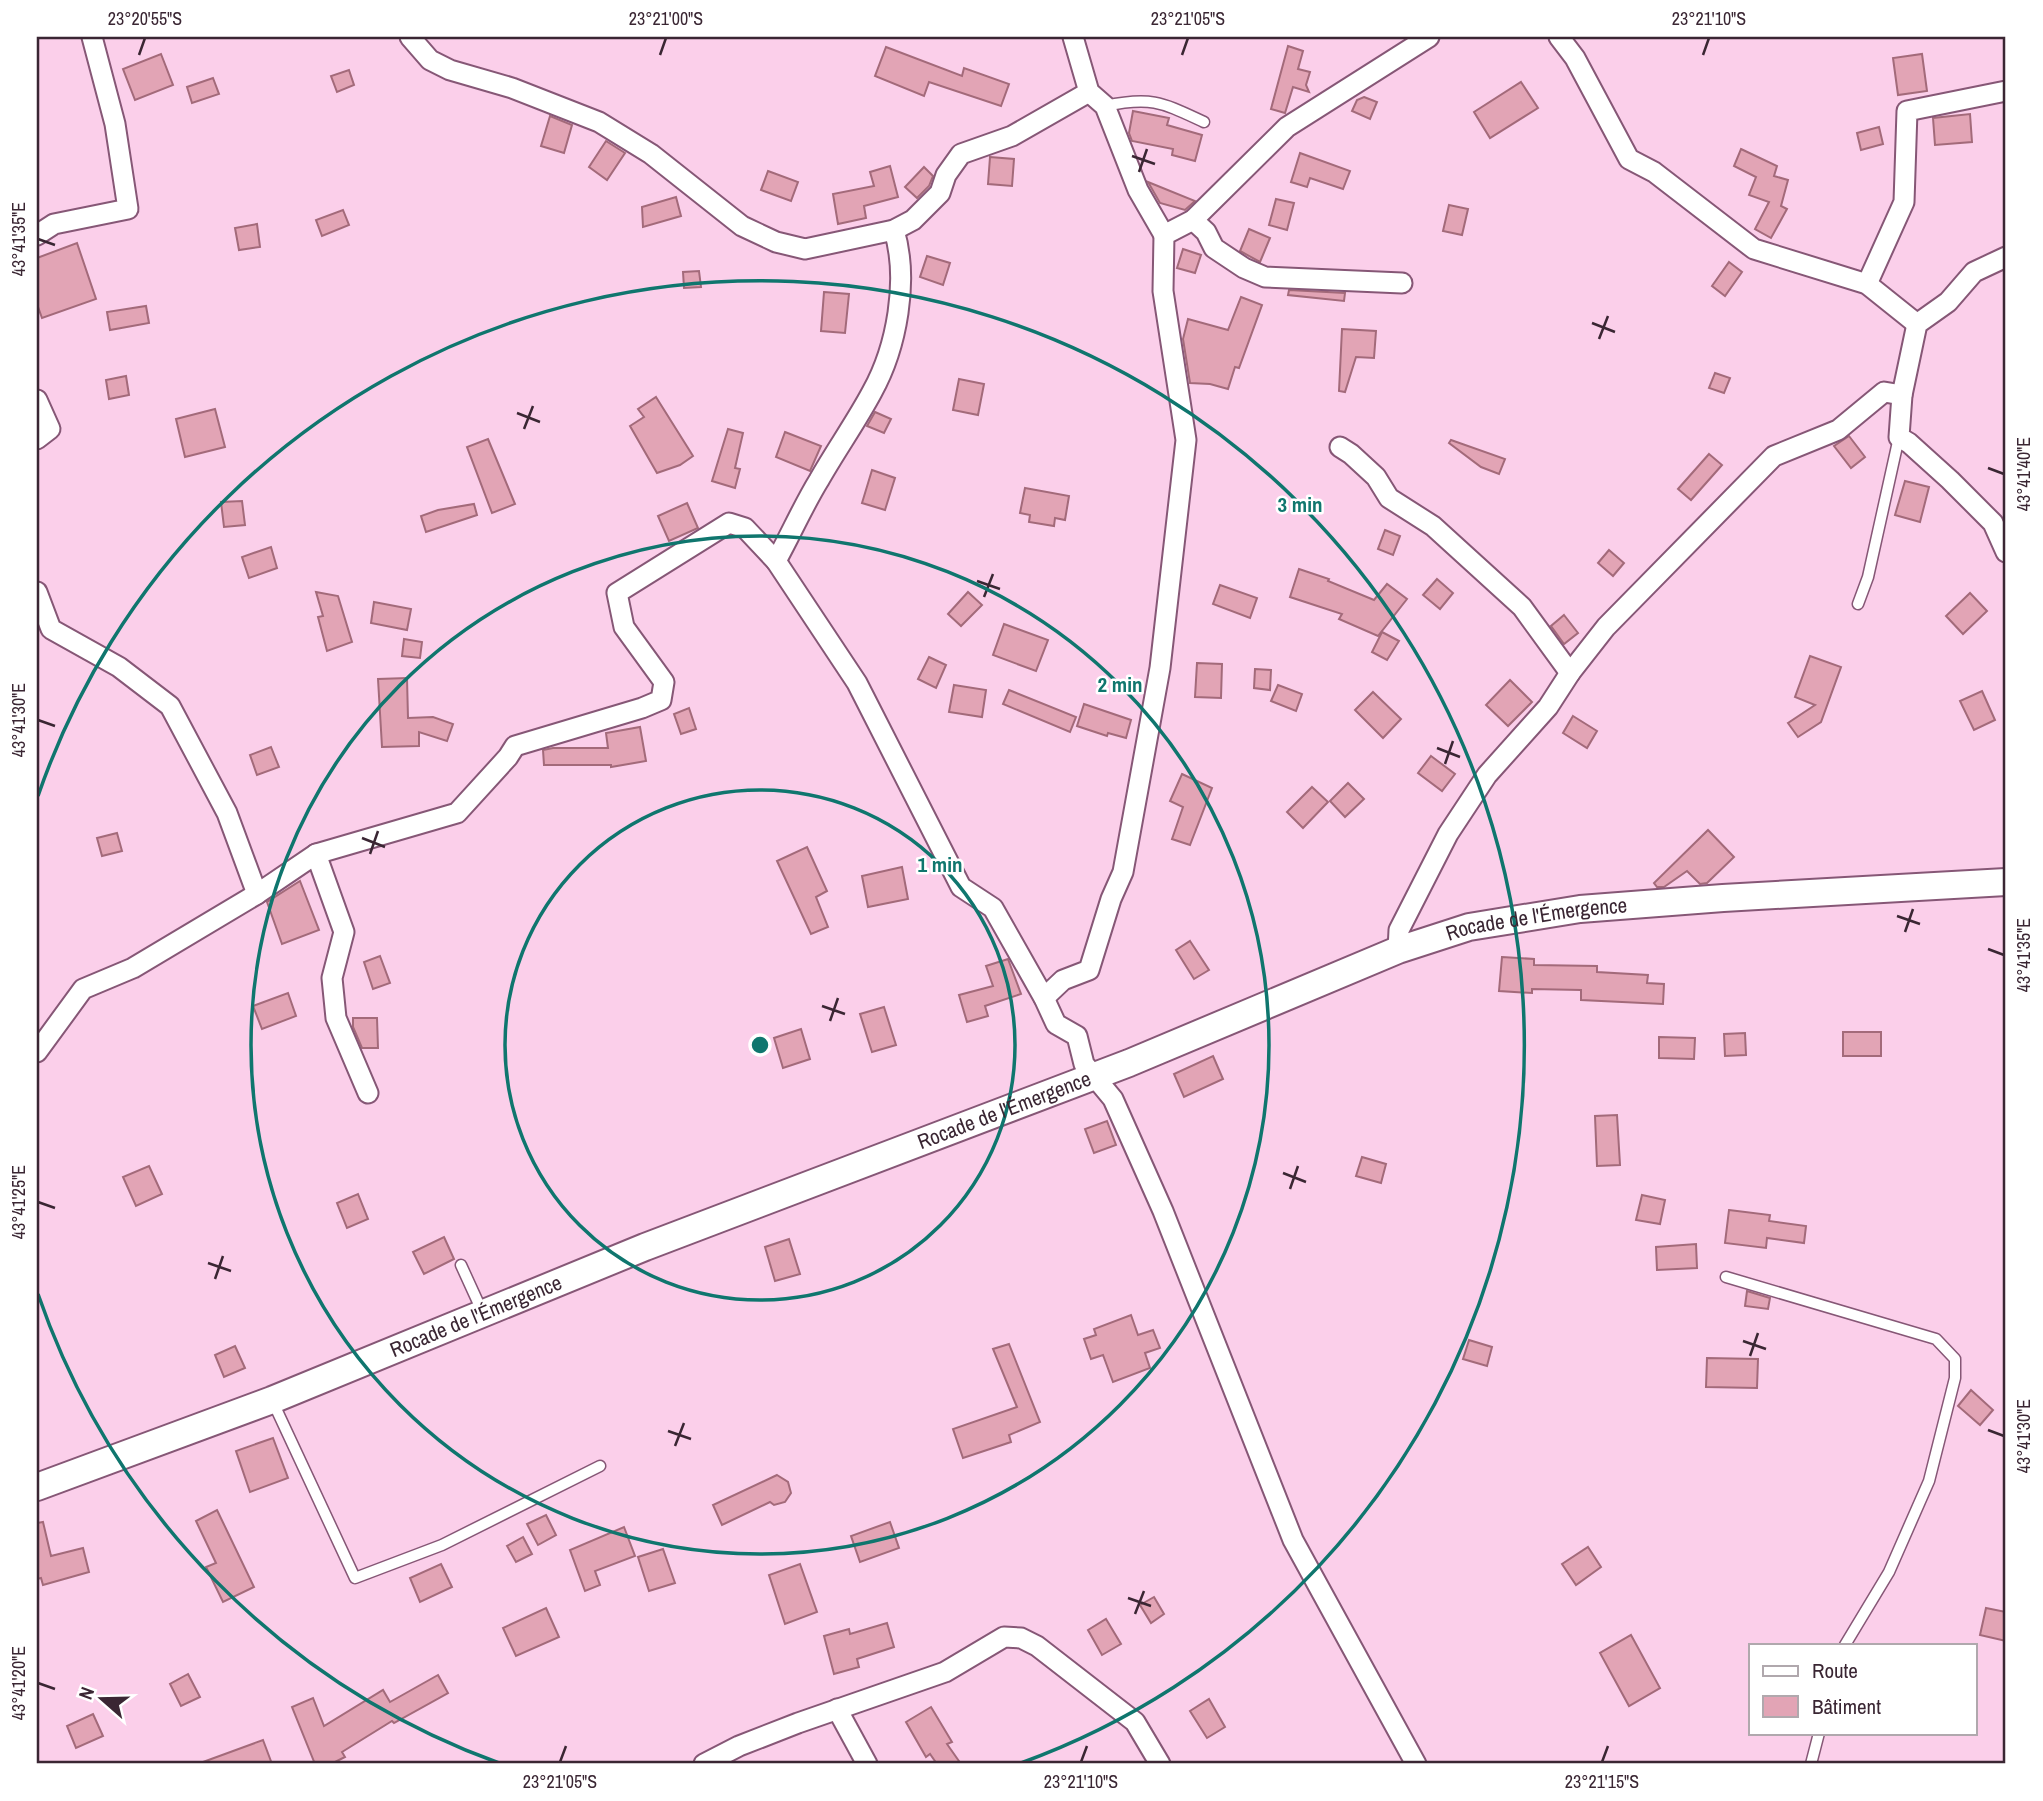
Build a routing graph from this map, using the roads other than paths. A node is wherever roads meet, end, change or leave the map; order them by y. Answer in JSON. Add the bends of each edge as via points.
{"nodes":[{"id":1,"x":92,"y":37,"type":"edge"},
{"id":2,"x":410,"y":37,"type":"edge"},
{"id":3,"x":1073,"y":37,"type":"edge"},
{"id":4,"x":1429,"y":37,"type":"edge"},
{"id":5,"x":1559,"y":37,"type":"edge"},
{"id":6,"x":2006,"y":90,"type":"edge"},
{"id":7,"x":1089,"y":92,"type":"junction"},
{"id":8,"x":1105,"y":106,"type":"junction"},
{"id":9,"x":1204,"y":122,"type":"dead end"},
{"id":10,"x":1194,"y":220,"type":"junction"},
{"id":11,"x":894,"y":230,"type":"junction"},
{"id":12,"x":37,"y":235,"type":"edge"},
{"id":13,"x":1164,"y":235,"type":"junction"},
{"id":14,"x":2006,"y":257,"type":"edge"},
{"id":15,"x":1402,"y":283,"type":"dead end"},
{"id":16,"x":1867,"y":284,"type":"junction"},
{"id":17,"x":1917,"y":324,"type":"junction"},
{"id":18,"x":1902,"y":395,"type":"junction"},
{"id":19,"x":37,"y":400,"type":"edge"},
{"id":20,"x":1899,"y":437,"type":"junction"},
{"id":21,"x":37,"y":439,"type":"edge"},
{"id":22,"x":1340,"y":447,"type":"dead end"},
{"id":23,"x":2006,"y":552,"type":"edge"},
{"id":24,"x":776,"y":561,"type":"junction"},
{"id":25,"x":37,"y":592,"type":"edge"},
{"id":26,"x":1858,"y":604,"type":"dead end"},
{"id":27,"x":44,"y":632,"type":"edge"},
{"id":28,"x":1570,"y":673,"type":"junction"},
{"id":29,"x":316,"y":854,"type":"junction"},
{"id":30,"x":2006,"y":881,"type":"edge"},
{"id":31,"x":257,"y":894,"type":"junction"},
{"id":32,"x":1398,"y":950,"type":"junction"},
{"id":33,"x":1044,"y":998,"type":"junction"},
{"id":34,"x":37,"y":1052,"type":"edge"},
{"id":35,"x":1094,"y":1075,"type":"junction"},
{"id":36,"x":368,"y":1093,"type":"dead end"},
{"id":37,"x":461,"y":1265,"type":"dead end"},
{"id":38,"x":1726,"y":1277,"type":"dead end"},
{"id":39,"x":483,"y":1315,"type":"junction"},
{"id":40,"x":272,"y":1400,"type":"junction"},
{"id":41,"x":600,"y":1466,"type":"dead end"},
{"id":42,"x":37,"y":1487,"type":"edge"},
{"id":43,"x":1846,"y":1644,"type":"edge"},
{"id":44,"x":837,"y":1709,"type":"junction"},
{"id":45,"x":1819,"y":1734,"type":"edge"},
{"id":46,"x":739,"y":1746,"type":"junction"},
{"id":47,"x":704,"y":1764,"type":"edge"},
{"id":48,"x":749,"y":1764,"type":"edge"},
{"id":49,"x":867,"y":1764,"type":"edge"},
{"id":50,"x":1160,"y":1764,"type":"edge"},
{"id":51,"x":1416,"y":1764,"type":"edge"},
{"id":52,"x":1811,"y":1764,"type":"edge"}],
"edges":[{"from":1,"to":12,"type":"street","via":[[115,124],[128,209],[54,224]]},
{"from":2,"to":11,"type":"street","via":[[430,60],[450,70],[599,122],[651,154],[743,226],[776,242],[805,249]]},
{"from":3,"to":7,"type":"street"},
{"from":4,"to":10,"type":"street","via":[[1287,127]]},
{"from":5,"to":16,"type":"street","via":[[1629,159],[1654,172],[1754,249]]},
{"from":6,"to":16,"type":"street","via":[[1907,111],[1904,202]]},
{"from":7,"to":8,"type":"street"},
{"from":7,"to":11,"type":"street","via":[[1023,130],[961,154],[940,193],[914,220]]},
{"from":8,"to":9,"type":"lane","via":[[1159,102]]},
{"from":8,"to":13,"type":"street","via":[[1138,190]]},
{"from":10,"to":13,"type":"street"},
{"from":10,"to":15,"type":"street","via":[[1214,248],[1265,277]]},
{"from":11,"to":24,"type":"street","via":[[902,287],[888,354],[873,391],[809,496]]},
{"from":13,"to":33,"type":"street","via":[[1163,291],[1186,440],[1160,668],[1123,872],[1089,970],[1063,980]]},
{"from":14,"to":17,"type":"street","via":[[1974,272],[1948,302]]},
{"from":16,"to":17,"type":"street"},
{"from":17,"to":18,"type":"street"},
{"from":18,"to":20,"type":"street"},
{"from":18,"to":28,"type":"street","via":[[1884,392],[1838,430],[1774,456],[1605,627]]},
{"from":19,"to":21,"type":"street","via":[[50,429]]},
{"from":20,"to":23,"type":"street","via":[[1993,523]]},
{"from":20,"to":26,"type":"lane"},
{"from":22,"to":28,"type":"street","via":[[1376,477],[1389,498],[1433,526],[1522,607]]},
{"from":24,"to":29,"type":"street","via":[[745,528],[729,523],[617,593],[624,627],[664,682],[661,699],[515,746],[457,813]]},
{"from":24,"to":33,"type":"street","via":[[857,682],[961,887],[993,908]]},
{"from":25,"to":27,"type":"street"},
{"from":27,"to":31,"type":"street","via":[[119,667],[170,706],[227,813]]},
{"from":28,"to":32,"type":"street","via":[[1548,707],[1487,775],[1448,834],[1399,930]]},
{"from":29,"to":31,"type":"street"},
{"from":29,"to":36,"type":"street","via":[[344,932],[332,978],[336,1018]]},
{"from":30,"to":32,"type":"street","name":"Rocade de l'Émergence","via":[[1580,909],[1469,928]]},
{"from":31,"to":34,"type":"street","via":[[133,968],[83,989]]},
{"from":32,"to":35,"type":"street","name":"Rocade de l'Émergence"},
{"from":33,"to":35,"type":"street","via":[[1056,1024],[1077,1036],[1084,1064]]},
{"from":35,"to":39,"type":"street","name":"Rocade de l'Émergence","via":[[645,1247]]},
{"from":35,"to":51,"type":"street","via":[[1113,1099],[1163,1211],[1293,1540]]},
{"from":37,"to":39,"type":"lane"},
{"from":38,"to":43,"type":"lane","via":[[1936,1339],[1955,1359],[1955,1378],[1929,1481],[1889,1572]]},
{"from":39,"to":40,"type":"street","name":"Rocade de l'Émergence"},
{"from":40,"to":41,"type":"lane","via":[[355,1577],[442,1545]]},
{"from":40,"to":42,"type":"street","name":"Rocade de l'Émergence"},
{"from":44,"to":46,"type":"street"},
{"from":44,"to":49,"type":"street"},
{"from":44,"to":50,"type":"street","via":[[945,1672],[1003,1637],[1021,1638],[1135,1722]]},
{"from":45,"to":52,"type":"lane"},
{"from":46,"to":47,"type":"street"},
{"from":46,"to":48,"type":"street"}]}
